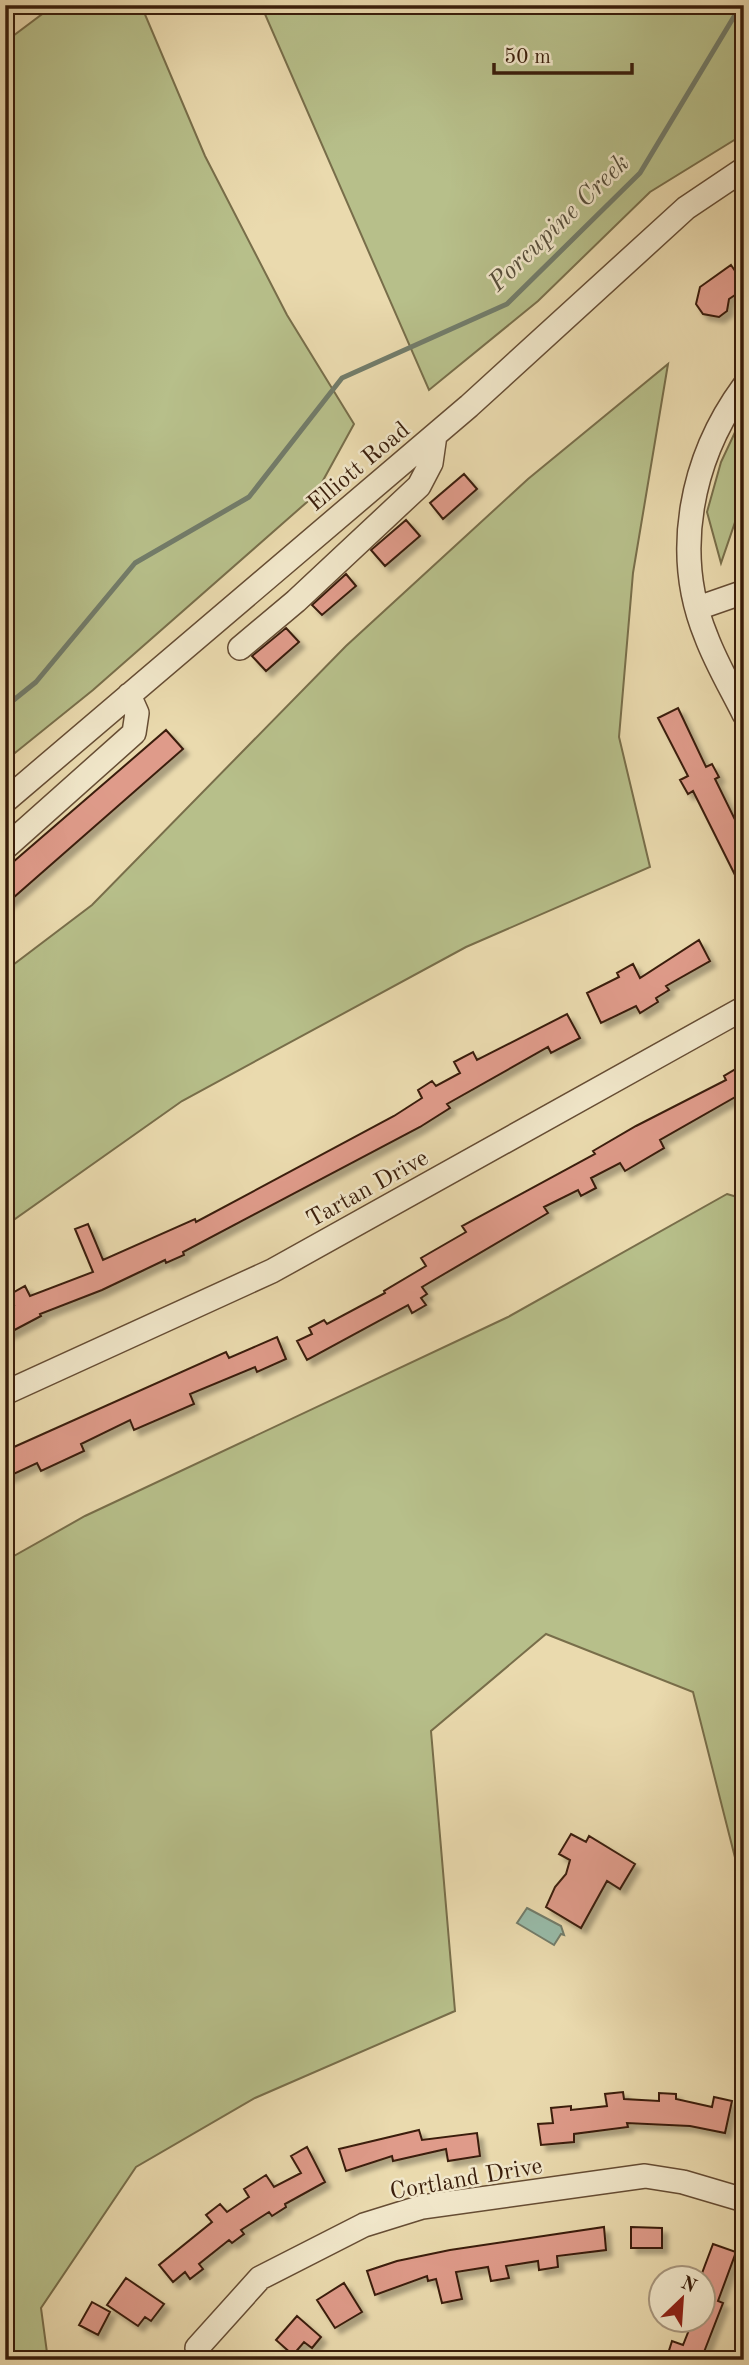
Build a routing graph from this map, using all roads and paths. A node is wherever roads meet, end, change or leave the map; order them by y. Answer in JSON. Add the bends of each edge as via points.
{"nodes":[{"id":1,"x":744,"y":169,"type":"edge"},
{"id":2,"x":744,"y":386,"type":"edge"},
{"id":3,"x":435,"y":435,"type":"junction"},
{"id":4,"x":744,"y":592,"type":"edge"},
{"id":5,"x":698,"y":608,"type":"junction"},
{"id":6,"x":240,"y":648,"type":"dead end"},
{"id":7,"x":129,"y":695,"type":"junction"},
{"id":8,"x":744,"y":714,"type":"edge"},
{"id":9,"x":5,"y":801,"type":"edge"},
{"id":10,"x":5,"y":848,"type":"edge"},
{"id":11,"x":744,"y":1008,"type":"edge"},
{"id":12,"x":5,"y":1393,"type":"edge"},
{"id":13,"x":744,"y":2200,"type":"edge"},
{"id":14,"x":198,"y":2348,"type":"dead end"}],
"edges":[{"from":1,"to":3,"type":"street","name":"Elliott Road","via":[[687,208]]},
{"from":2,"to":5,"type":"street","via":[[728,408],[694,495],[688,530],[690,578]]},
{"from":3,"to":6,"type":"street","via":[[431,463],[419,486]]},
{"from":3,"to":7,"type":"street","name":"Elliott Road"},
{"from":4,"to":5,"type":"street"},
{"from":5,"to":8,"type":"street","via":[[705,635]]},
{"from":7,"to":9,"type":"street","name":"Elliott Road"},
{"from":7,"to":10,"type":"street","via":[[136,713],[134,733]]},
{"from":11,"to":12,"type":"street","name":"Tartan Drive","via":[[272,1272]]},
{"from":13,"to":14,"type":"street","name":"Cortland Drive","via":[[645,2176],[422,2207],[364,2225],[260,2278]]}]}
